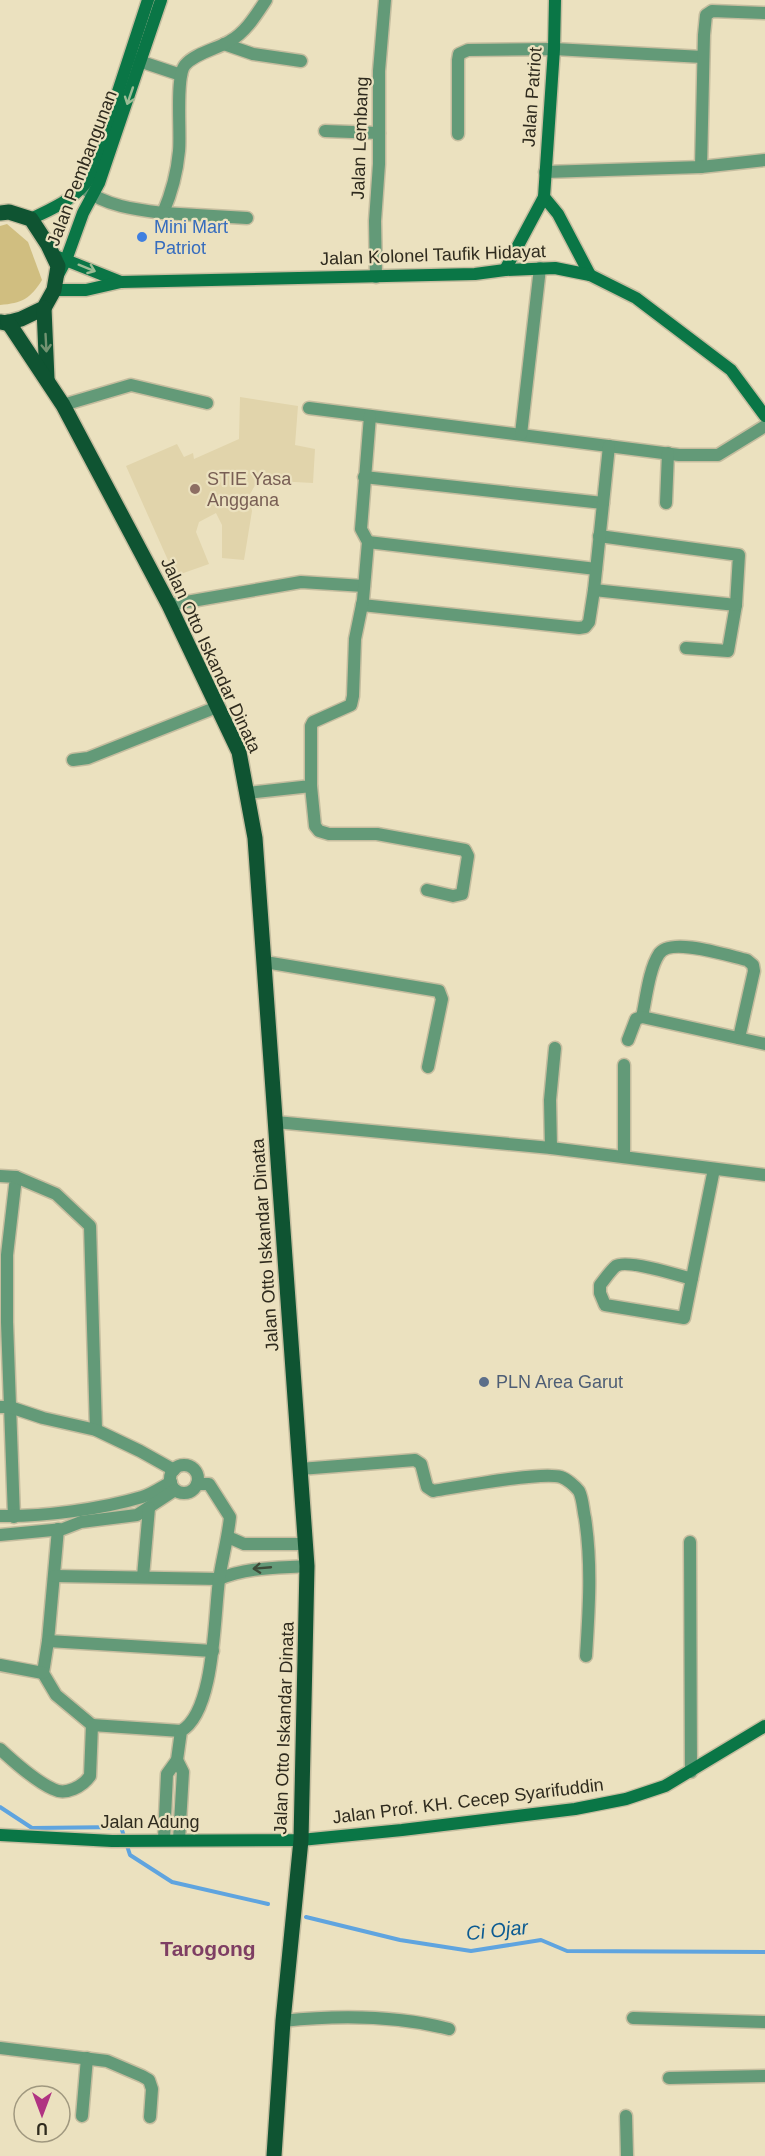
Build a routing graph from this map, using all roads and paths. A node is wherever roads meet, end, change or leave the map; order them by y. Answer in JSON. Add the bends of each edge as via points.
{"nodes":[{"id":1,"x":148,"y":0,"type":"edge"},
{"id":2,"x":161,"y":0,"type":"edge"},
{"id":3,"x":266,"y":0,"type":"edge"},
{"id":4,"x":385,"y":0,"type":"edge"},
{"id":5,"x":555,"y":0,"type":"edge"},
{"id":6,"x":765,"y":13,"type":"edge"},
{"id":7,"x":224,"y":44,"type":"junction"},
{"id":8,"x":554,"y":49,"type":"junction"},
{"id":9,"x":129,"y":57,"type":"junction"},
{"id":10,"x":703,"y":57,"type":"junction"},
{"id":11,"x":301,"y":61,"type":"dead end"},
{"id":12,"x":142,"y":62,"type":"junction"},
{"id":13,"x":181,"y":75,"type":"junction"},
{"id":14,"x":325,"y":131,"type":"dead end"},
{"id":15,"x":379,"y":133,"type":"junction"},
{"id":16,"x":458,"y":134,"type":"dead end"},
{"id":17,"x":765,"y":160,"type":"edge"},
{"id":18,"x":701,"y":167,"type":"junction"},
{"id":19,"x":546,"y":172,"type":"junction"},
{"id":20,"x":88,"y":191,"type":"junction"},
{"id":21,"x":544,"y":197,"type":"junction"},
{"id":22,"x":66,"y":201,"type":"junction"},
{"id":23,"x":0,"y":213,"type":"edge"},
{"id":24,"x":83,"y":213,"type":"junction"},
{"id":25,"x":163,"y":213,"type":"junction"},
{"id":26,"x":247,"y":218,"type":"dead end"},
{"id":27,"x":31,"y":219,"type":"junction"},
{"id":28,"x":59,"y":258,"type":"junction"},
{"id":29,"x":540,"y":268,"type":"junction"},
{"id":30,"x":505,"y":270,"type":"junction"},
{"id":31,"x":590,"y":275,"type":"junction"},
{"id":32,"x":376,"y":277,"type":"junction"},
{"id":33,"x":121,"y":282,"type":"junction"},
{"id":34,"x":55,"y":284,"type":"junction"},
{"id":35,"x":44,"y":308,"type":"junction"},
{"id":36,"x":4,"y":322,"type":"edge"},
{"id":37,"x":47,"y":379,"type":"junction"},
{"id":38,"x":207,"y":403,"type":"dead end"},
{"id":39,"x":63,"y":405,"type":"junction"},
{"id":40,"x":309,"y":408,"type":"dead end"},
{"id":41,"x":369,"y":416,"type":"junction"},
{"id":42,"x":765,"y":416,"type":"edge"},
{"id":43,"x":765,"y":426,"type":"edge"},
{"id":44,"x":521,"y":434,"type":"junction"},
{"id":45,"x":609,"y":446,"type":"junction"},
{"id":46,"x":668,"y":453,"type":"junction"},
{"id":47,"x":364,"y":477,"type":"junction"},
{"id":48,"x":603,"y":503,"type":"junction"},
{"id":49,"x":666,"y":503,"type":"dead end"},
{"id":50,"x":599,"y":536,"type":"junction"},
{"id":51,"x":368,"y":542,"type":"junction"},
{"id":52,"x":596,"y":569,"type":"junction"},
{"id":53,"x":364,"y":586,"type":"junction"},
{"id":54,"x":594,"y":590,"type":"junction"},
{"id":55,"x":169,"y":605,"type":"junction"},
{"id":56,"x":362,"y":605,"type":"junction"},
{"id":57,"x":736,"y":605,"type":"junction"},
{"id":58,"x":686,"y":648,"type":"dead end"},
{"id":59,"x":217,"y":707,"type":"junction"},
{"id":60,"x":73,"y":760,"type":"dead end"},
{"id":61,"x":311,"y":786,"type":"junction"},
{"id":62,"x":248,"y":793,"type":"junction"},
{"id":63,"x":427,"y":890,"type":"dead end"},
{"id":64,"x":265,"y":962,"type":"junction"},
{"id":65,"x":642,"y":1017,"type":"junction"},
{"id":66,"x":739,"y":1038,"type":"junction"},
{"id":67,"x":628,"y":1040,"type":"dead end"},
{"id":68,"x":765,"y":1044,"type":"edge"},
{"id":69,"x":555,"y":1048,"type":"dead end"},
{"id":70,"x":624,"y":1065,"type":"dead end"},
{"id":71,"x":428,"y":1067,"type":"dead end"},
{"id":72,"x":276,"y":1122,"type":"junction"},
{"id":73,"x":551,"y":1148,"type":"junction"},
{"id":74,"x":624,"y":1157,"type":"junction"},
{"id":75,"x":714,"y":1169,"type":"junction"},
{"id":76,"x":765,"y":1175,"type":"edge"},
{"id":77,"x":0,"y":1176,"type":"edge"},
{"id":78,"x":16,"y":1176,"type":"junction"},
{"id":79,"x":4,"y":1255,"type":"edge"},
{"id":80,"x":692,"y":1278,"type":"junction"},
{"id":81,"x":4,"y":1322,"type":"edge"},
{"id":82,"x":5,"y":1407,"type":"edge"},
{"id":83,"x":96,"y":1430,"type":"junction"},
{"id":84,"x":300,"y":1470,"type":"junction"},
{"id":85,"x":173,"y":1481,"type":"junction"},
{"id":86,"x":197,"y":1484,"type":"junction"},
{"id":87,"x":149,"y":1508,"type":"junction"},
{"id":88,"x":0,"y":1516,"type":"edge"},
{"id":89,"x":14,"y":1517,"type":"junction"},
{"id":90,"x":58,"y":1529,"type":"junction"},
{"id":91,"x":0,"y":1535,"type":"edge"},
{"id":92,"x":228,"y":1537,"type":"junction"},
{"id":93,"x":690,"y":1542,"type":"dead end"},
{"id":94,"x":306,"y":1544,"type":"junction"},
{"id":95,"x":307,"y":1566,"type":"junction"},
{"id":96,"x":55,"y":1576,"type":"junction"},
{"id":97,"x":143,"y":1576,"type":"junction"},
{"id":98,"x":219,"y":1580,"type":"junction"},
{"id":99,"x":48,"y":1641,"type":"junction"},
{"id":100,"x":213,"y":1651,"type":"junction"},
{"id":101,"x":586,"y":1656,"type":"dead end"},
{"id":102,"x":0,"y":1665,"type":"edge"},
{"id":103,"x":43,"y":1674,"type":"junction"},
{"id":104,"x":92,"y":1725,"type":"junction"},
{"id":105,"x":765,"y":1726,"type":"edge"},
{"id":106,"x":181,"y":1731,"type":"junction"},
{"id":107,"x":0,"y":1749,"type":"edge"},
{"id":108,"x":177,"y":1760,"type":"junction"},
{"id":109,"x":691,"y":1772,"type":"junction"},
{"id":110,"x":0,"y":1835,"type":"edge"},
{"id":111,"x":164,"y":1839,"type":"junction"},
{"id":112,"x":179,"y":1839,"type":"junction"},
{"id":113,"x":301,"y":1840,"type":"junction"},
{"id":114,"x":633,"y":2018,"type":"dead end"},
{"id":115,"x":283,"y":2021,"type":"junction"},
{"id":116,"x":765,"y":2022,"type":"edge"},
{"id":117,"x":449,"y":2029,"type":"dead end"},
{"id":118,"x":0,"y":2048,"type":"edge"},
{"id":119,"x":87,"y":2058,"type":"junction"},
{"id":120,"x":765,"y":2076,"type":"edge"},
{"id":121,"x":669,"y":2078,"type":"dead end"},
{"id":122,"x":82,"y":2116,"type":"dead end"},
{"id":123,"x":626,"y":2116,"type":"dead end"},
{"id":124,"x":150,"y":2117,"type":"dead end"},
{"id":125,"x":273,"y":2156,"type":"edge"},
{"id":126,"x":627,"y":2156,"type":"edge"}],
"edges":[{"from":1,"to":9,"type":"main road","name":"Jalan Pembangunan"},
{"from":2,"to":12,"type":"main road","name":"Jalan Pembangunan"},
{"from":3,"to":7,"type":"street","via":[[251,22]]},
{"from":4,"to":15,"type":"street","name":"Jalan Lembang"},
{"from":5,"to":8,"type":"main road","name":"Jalan Patriot"},
{"from":6,"to":10,"type":"street","via":[[708,11]]},
{"from":7,"to":11,"type":"street","via":[[253,54]]},
{"from":7,"to":13,"type":"street","via":[[196,56],[185,65]]},
{"from":8,"to":10,"type":"street"},
{"from":8,"to":16,"type":"street","via":[[468,50],[459,54]]},
{"from":8,"to":19,"type":"main road","name":"Jalan Patriot"},
{"from":9,"to":12,"type":"street"},
{"from":9,"to":20,"type":"main road","name":"Jalan Pembangunan"},
{"from":10,"to":18,"type":"street"},
{"from":12,"to":13,"type":"street"},
{"from":12,"to":20,"type":"main road","name":"Jalan Pembangunan","one_way":true,"via":[[99,183]]},
{"from":13,"to":25,"type":"street","via":[[178,166]]},
{"from":14,"to":15,"type":"street"},
{"from":15,"to":32,"type":"street","name":"Jalan Lembang"},
{"from":17,"to":18,"type":"street"},
{"from":18,"to":19,"type":"street"},
{"from":19,"to":21,"type":"main road","name":"Jalan Patriot"},
{"from":20,"to":22,"type":"main road","name":"Jalan Pembangunan"},
{"from":20,"to":24,"type":"main road","name":"Jalan Pembangunan"},
{"from":20,"to":25,"type":"street","via":[[116,204]]},
{"from":21,"to":30,"type":"main road","name":"Jalan Patriot"},
{"from":21,"to":31,"type":"main road","via":[[558,214]]},
{"from":22,"to":24,"type":"main road"},
{"from":22,"to":27,"type":"main road","name":"Jalan Pembangunan"},
{"from":23,"to":27,"type":"main road"},
{"from":24,"to":28,"type":"main road","name":"Jalan Pembangunan"},
{"from":25,"to":26,"type":"street"},
{"from":27,"to":28,"type":"main road"},
{"from":28,"to":33,"type":"main road","one_way":true},
{"from":28,"to":34,"type":"main road"},
{"from":29,"to":30,"type":"main road","name":"Jalan Kolonel Taufik Hidayat"},
{"from":29,"to":31,"type":"main road","name":"Jalan Kolonel Taufik Hidayat"},
{"from":29,"to":44,"type":"street"},
{"from":30,"to":32,"type":"main road","name":"Jalan Kolonel Taufik Hidayat"},
{"from":31,"to":42,"type":"main road","name":"Jalan Kolonel Taufik Hidayat","via":[[636,298],[731,370]]},
{"from":32,"to":33,"type":"main road","name":"Jalan Kolonel Taufik Hidayat"},
{"from":33,"to":34,"type":"main road","via":[[86,290]]},
{"from":34,"to":35,"type":"main road"},
{"from":35,"to":36,"type":"main road"},
{"from":35,"to":37,"type":"main road","one_way":true},
{"from":36,"to":37,"type":"main road","name":"Jalan Otto Iskandar Dinata"},
{"from":37,"to":39,"type":"main road","name":"Jalan Otto Iskandar Dinata"},
{"from":38,"to":39,"type":"street","via":[[131,385]]},
{"from":39,"to":55,"type":"main road","name":"Jalan Otto Iskandar Dinata"},
{"from":40,"to":41,"type":"street"},
{"from":41,"to":44,"type":"street"},
{"from":41,"to":47,"type":"street"},
{"from":43,"to":46,"type":"street","via":[[718,455]]},
{"from":44,"to":45,"type":"street"},
{"from":45,"to":46,"type":"street"},
{"from":45,"to":48,"type":"street"},
{"from":46,"to":49,"type":"street"},
{"from":47,"to":48,"type":"street"},
{"from":47,"to":51,"type":"street","via":[[361,529]]},
{"from":48,"to":50,"type":"street"},
{"from":50,"to":52,"type":"street"},
{"from":50,"to":57,"type":"street","via":[[739,555]]},
{"from":51,"to":52,"type":"street"},
{"from":51,"to":53,"type":"street"},
{"from":52,"to":54,"type":"street"},
{"from":53,"to":55,"type":"street","via":[[301,582]]},
{"from":53,"to":56,"type":"street"},
{"from":54,"to":56,"type":"street","via":[[589,622],[579,628]]},
{"from":54,"to":57,"type":"street"},
{"from":55,"to":59,"type":"main road","name":"Jalan Otto Iskandar Dinata"},
{"from":56,"to":61,"type":"street","via":[[355,639],[351,705],[311,726]]},
{"from":57,"to":58,"type":"street","via":[[729,651]]},
{"from":59,"to":60,"type":"street","via":[[88,758]]},
{"from":59,"to":62,"type":"main road","name":"Jalan Otto Iskandar Dinata","via":[[239,752]]},
{"from":61,"to":62,"type":"street"},
{"from":61,"to":63,"type":"street","via":[[315,826],[319,831],[377,834],[465,850],[468,856],[462,894],[453,896]]},
{"from":62,"to":64,"type":"main road","name":"Jalan Otto Iskandar Dinata"},
{"from":64,"to":71,"type":"street","via":[[439,992],[442,999]]},
{"from":64,"to":72,"type":"main road","name":"Jalan Otto Iskandar Dinata"},
{"from":65,"to":66,"type":"street"},
{"from":65,"to":66,"type":"street","via":[[655,962],[667,947],[681,946],[747,960],[754,970]]},
{"from":65,"to":67,"type":"street","via":[[636,1019]]},
{"from":66,"to":68,"type":"street"},
{"from":69,"to":73,"type":"street"},
{"from":70,"to":74,"type":"street"},
{"from":72,"to":73,"type":"street"},
{"from":72,"to":84,"type":"main road","name":"Jalan Otto Iskandar Dinata"},
{"from":73,"to":74,"type":"street"},
{"from":74,"to":75,"type":"street"},
{"from":75,"to":76,"type":"street"},
{"from":75,"to":80,"type":"street"},
{"from":77,"to":78,"type":"street"},
{"from":78,"to":79,"type":"street"},
{"from":78,"to":83,"type":"street","via":[[56,1194],[90,1226]]},
{"from":79,"to":81,"type":"street"},
{"from":80,"to":80,"type":"street","via":[[684,1318],[605,1305],[600,1293],[600,1285],[622,1264]]},
{"from":81,"to":82,"type":"street"},
{"from":82,"to":83,"type":"street"},
{"from":82,"to":89,"type":"street"},
{"from":83,"to":85,"type":"street","via":[[140,1451]]},
{"from":84,"to":94,"type":"main road","name":"Jalan Otto Iskandar Dinata"},
{"from":84,"to":101,"type":"street","via":[[415,1460],[421,1464],[427,1487],[434,1491],[541,1476],[568,1481],[581,1498],[588,1537]]},
{"from":85,"to":86,"type":"street","via":[[188,1493]]},
{"from":85,"to":86,"type":"street","via":[[182,1466],[197,1474]]},
{"from":85,"to":87,"type":"street"},
{"from":85,"to":89,"type":"street","via":[[144,1497]]},
{"from":86,"to":92,"type":"street","via":[[208,1485],[224,1505],[230,1517]]},
{"from":87,"to":90,"type":"street","via":[[137,1515],[97,1519]]},
{"from":87,"to":97,"type":"street"},
{"from":88,"to":89,"type":"street"},
{"from":90,"to":91,"type":"street"},
{"from":90,"to":96,"type":"street"},
{"from":92,"to":94,"type":"street","via":[[244,1544]]},
{"from":92,"to":98,"type":"street"},
{"from":93,"to":109,"type":"street"},
{"from":94,"to":95,"type":"main road","name":"Jalan Otto Iskandar Dinata"},
{"from":95,"to":98,"type":"street","one_way":true,"via":[[258,1568]]},
{"from":95,"to":113,"type":"main road","name":"Jalan Otto Iskandar Dinata"},
{"from":96,"to":97,"type":"street"},
{"from":96,"to":99,"type":"street"},
{"from":97,"to":98,"type":"street"},
{"from":98,"to":100,"type":"street"},
{"from":99,"to":100,"type":"street"},
{"from":99,"to":103,"type":"street"},
{"from":100,"to":106,"type":"street","via":[[203,1696],[190,1726]]},
{"from":102,"to":103,"type":"street"},
{"from":103,"to":104,"type":"street","via":[[56,1695]]},
{"from":104,"to":106,"type":"street"},
{"from":104,"to":107,"type":"street","via":[[90,1776],[76,1788],[54,1791]]},
{"from":105,"to":109,"type":"main road","name":"Jalan Prof. KH. Cecep Syarifuddin"},
{"from":106,"to":108,"type":"street"},
{"from":108,"to":111,"type":"street","via":[[167,1774]]},
{"from":108,"to":112,"type":"street","via":[[183,1772]]},
{"from":109,"to":113,"type":"main road","name":"Jalan Prof. KH. Cecep Syarifuddin","via":[[626,1799],[575,1809]]},
{"from":110,"to":111,"type":"main road","name":"Jalan Adung","via":[[112,1841]]},
{"from":111,"to":112,"type":"main road","name":"Jalan Adung"},
{"from":112,"to":113,"type":"main road","name":"Jalan Adung"},
{"from":113,"to":115,"type":"main road","name":"Jalan Otto Iskandar Dinata"},
{"from":114,"to":116,"type":"street"},
{"from":115,"to":117,"type":"street","via":[[346,2016],[418,2021]]},
{"from":115,"to":125,"type":"main road","name":"Jalan Otto Iskandar Dinata"},
{"from":118,"to":119,"type":"street"},
{"from":119,"to":122,"type":"street"},
{"from":119,"to":124,"type":"street","via":[[107,2061],[149,2080]]},
{"from":120,"to":121,"type":"street"},
{"from":123,"to":126,"type":"street"}]}
